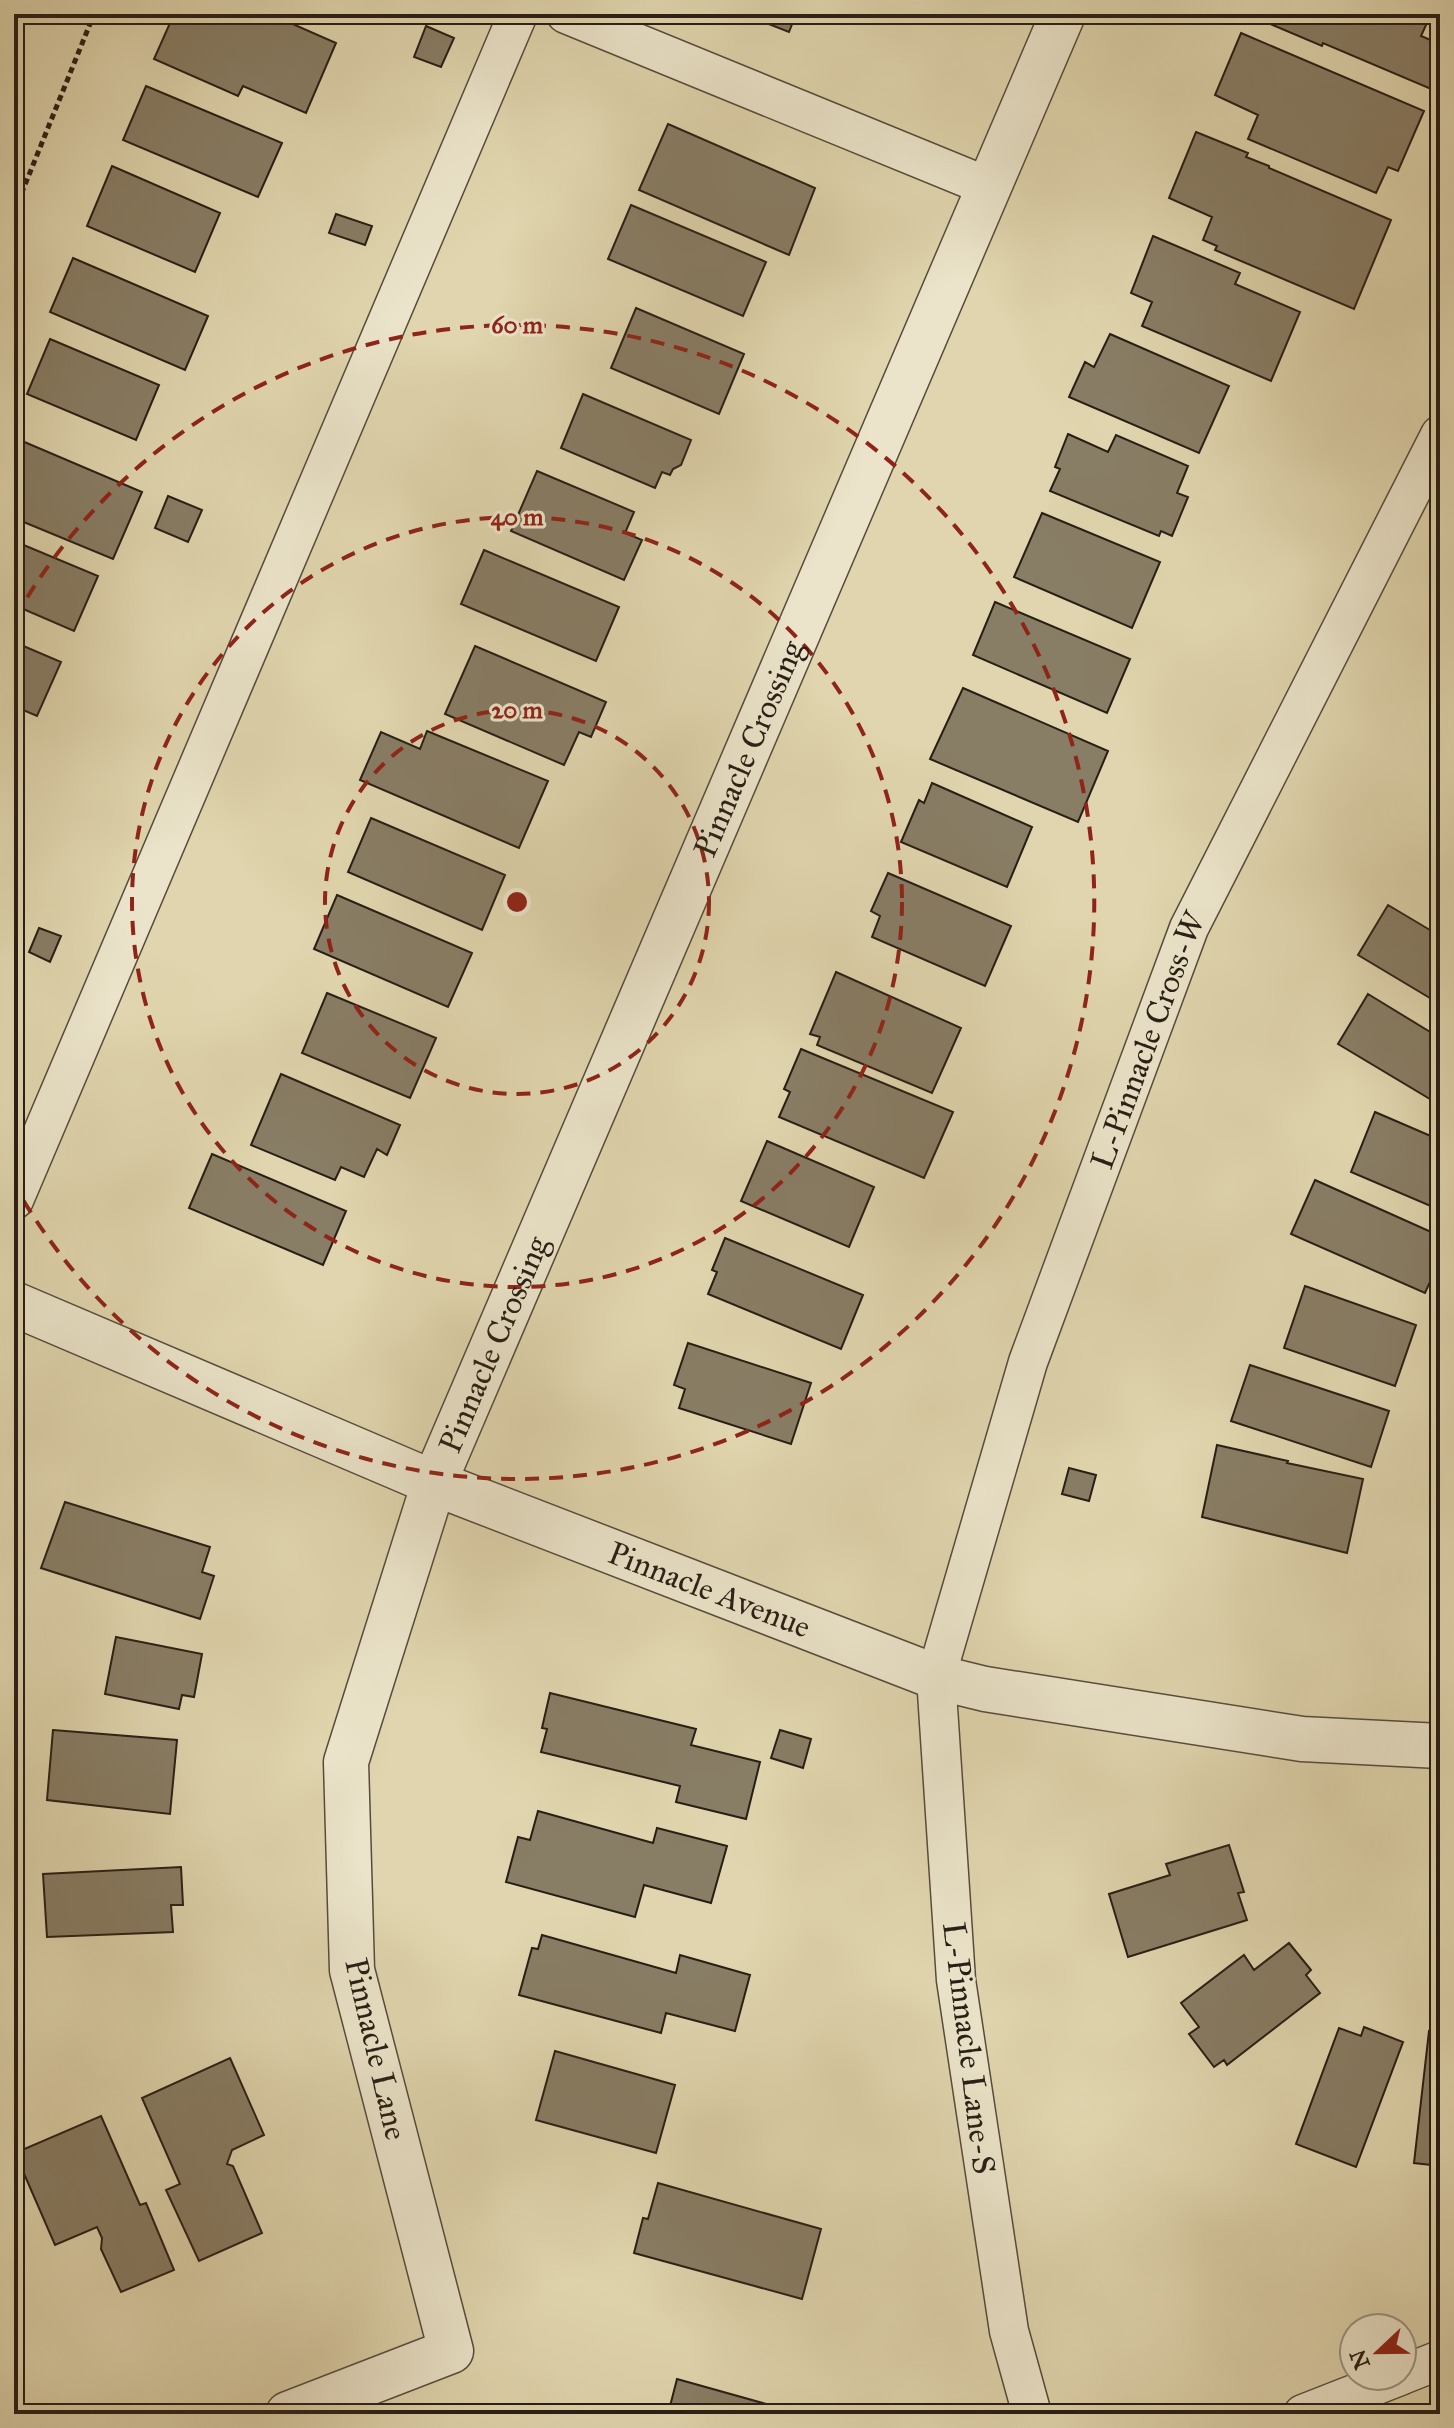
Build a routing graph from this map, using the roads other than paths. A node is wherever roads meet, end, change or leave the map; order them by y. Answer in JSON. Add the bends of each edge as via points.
{"nodes":[{"id":1,"x":518,"y":14,"type":"edge"},
{"id":2,"x":566,"y":14,"type":"edge"},
{"id":3,"x":1063,"y":14,"type":"edge"},
{"id":4,"x":989,"y":187,"type":"junction"},
{"id":5,"x":1440,"y":435,"type":"edge"},
{"id":6,"x":14,"y":1200,"type":"edge"},
{"id":7,"x":14,"y":1304,"type":"edge"},
{"id":8,"x":434,"y":1483,"type":"junction"},
{"id":9,"x":936,"y":1677,"type":"junction"},
{"id":10,"x":1440,"y":1746,"type":"edge"},
{"id":11,"x":1440,"y":2360,"type":"edge"},
{"id":12,"x":1418,"y":2369,"type":"edge"},
{"id":13,"x":1360,"y":2392,"type":"edge"},
{"id":14,"x":288,"y":2414,"type":"edge"},
{"id":15,"x":1032,"y":2414,"type":"edge"},
{"id":16,"x":1303,"y":2414,"type":"edge"}],
"edges":[{"from":1,"to":6,"type":"lane"},
{"from":2,"to":4,"type":"lane"},
{"from":3,"to":4,"type":"street","name":"Pinnacle Crossing"},
{"from":4,"to":8,"type":"street","name":"Pinnacle Crossing"},
{"from":5,"to":9,"type":"lane","name":"L-Pinnacle Cross-W","via":[[1189,928],[1028,1362]]},
{"from":7,"to":8,"type":"street","name":"Pinnacle Avenue"},
{"from":8,"to":9,"type":"street","name":"Pinnacle Avenue"},
{"from":8,"to":14,"type":"street","name":"Pinnacle Lane","via":[[346,1762],[352,1970],[451,2351]]},
{"from":9,"to":10,"type":"street","name":"Pinnacle Avenue","via":[[1302,1739]]},
{"from":9,"to":15,"type":"lane","name":"L-Pinnacle Lane-S","via":[[956,1980],[1009,2331]]},
{"from":11,"to":12,"type":"lane"},
{"from":13,"to":16,"type":"lane"}]}
